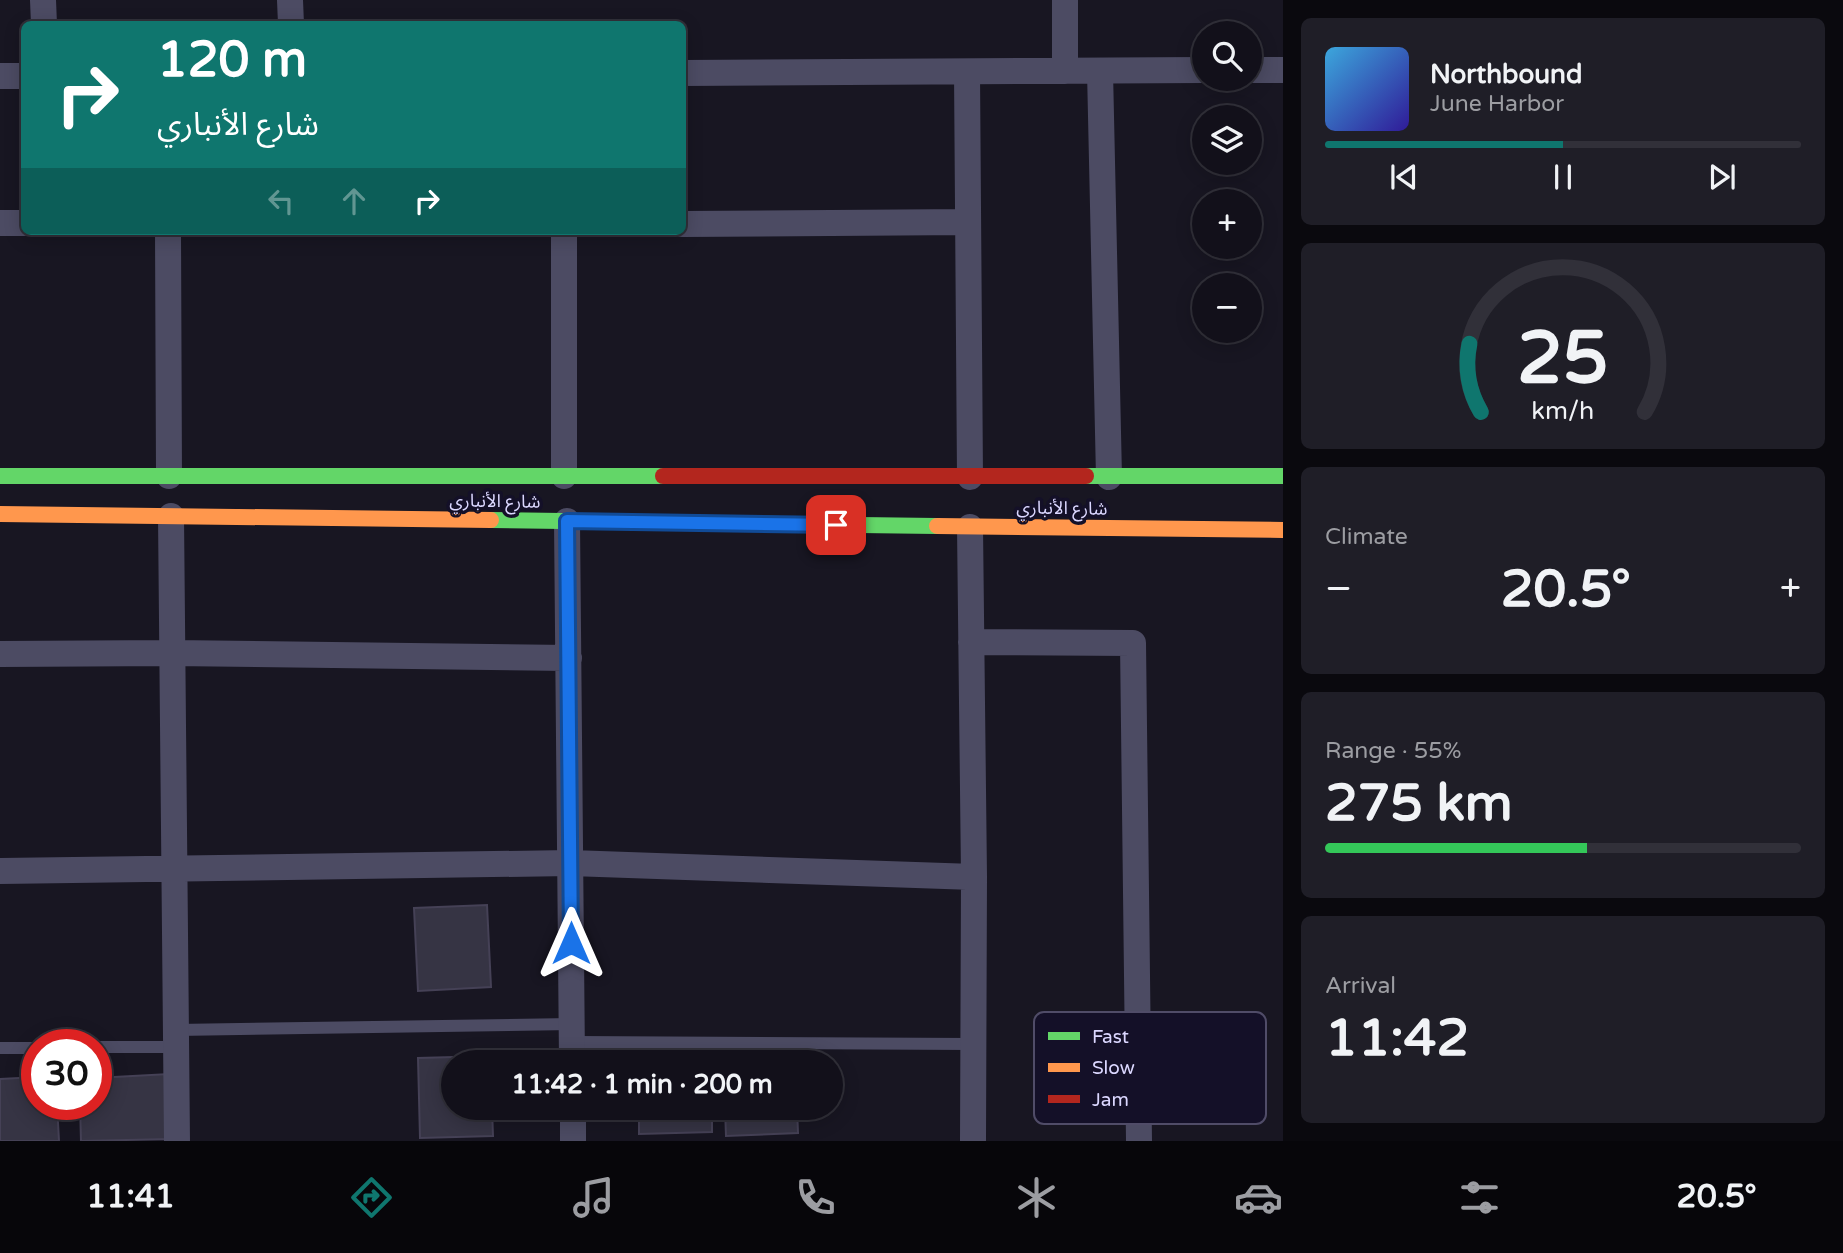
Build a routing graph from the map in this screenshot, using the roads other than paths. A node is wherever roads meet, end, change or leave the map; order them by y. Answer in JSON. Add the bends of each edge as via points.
{"nodes":[{"id":1,"x":43,"y":0,"type":"edge"},
{"id":2,"x":290,"y":0,"type":"edge"},
{"id":3,"x":1065,"y":0,"type":"edge"},
{"id":4,"x":44,"y":21,"type":"edge"},
{"id":5,"x":291,"y":21,"type":"edge"},
{"id":6,"x":1192,"y":70,"type":"edge"},
{"id":7,"x":1262,"y":70,"type":"edge"},
{"id":8,"x":1283,"y":70,"type":"edge"},
{"id":9,"x":1065,"y":71,"type":"junction"},
{"id":10,"x":1100,"y":71,"type":"junction"},
{"id":11,"x":967,"y":72,"type":"junction"},
{"id":12,"x":686,"y":73,"type":"edge"},
{"id":13,"x":0,"y":76,"type":"edge"},
{"id":14,"x":21,"y":76,"type":"edge"},
{"id":15,"x":968,"y":222,"type":"junction"},
{"id":16,"x":0,"y":223,"type":"edge"},
{"id":17,"x":21,"y":223,"type":"edge"},
{"id":18,"x":686,"y":224,"type":"edge"},
{"id":19,"x":168,"y":235,"type":"edge"},
{"id":20,"x":564,"y":235,"type":"edge"},
{"id":21,"x":0,"y":476,"type":"edge"},
{"id":22,"x":169,"y":476,"type":"junction"},
{"id":23,"x":564,"y":477,"type":"junction"},
{"id":24,"x":970,"y":477,"type":"junction"},
{"id":25,"x":1109,"y":477,"type":"junction"},
{"id":26,"x":1283,"y":477,"type":"edge"},
{"id":27,"x":0,"y":514,"type":"edge"},
{"id":28,"x":171,"y":516,"type":"junction"},
{"id":29,"x":567,"y":521,"type":"junction"},
{"id":30,"x":970,"y":527,"type":"junction"},
{"id":31,"x":1283,"y":530,"type":"edge"},
{"id":32,"x":971,"y":642,"type":"junction"},
{"id":33,"x":0,"y":653,"type":"edge"},
{"id":34,"x":172,"y":653,"type":"junction"},
{"id":35,"x":569,"y":658,"type":"junction"},
{"id":36,"x":570,"y":863,"type":"junction"},
{"id":37,"x":174,"y":869,"type":"junction"},
{"id":38,"x":0,"y":871,"type":"edge"},
{"id":39,"x":974,"y":877,"type":"junction"},
{"id":40,"x":1137,"y":1012,"type":"edge"},
{"id":41,"x":176,"y":1039,"type":"junction"},
{"id":42,"x":572,"y":1043,"type":"edge"},
{"id":43,"x":973,"y":1044,"type":"junction"},
{"id":44,"x":112,"y":1046,"type":"edge"},
{"id":45,"x":0,"y":1048,"type":"edge"},
{"id":46,"x":21,"y":1048,"type":"edge"},
{"id":47,"x":572,"y":1120,"type":"edge"},
{"id":48,"x":177,"y":1141,"type":"edge"},
{"id":49,"x":573,"y":1141,"type":"edge"},
{"id":50,"x":973,"y":1141,"type":"edge"}],
"edges":[{"from":1,"to":4,"type":"street"},
{"from":2,"to":5,"type":"street"},
{"from":3,"to":9,"type":"street"},
{"from":6,"to":10,"type":"street"},
{"from":7,"to":8,"type":"street"},
{"from":9,"to":10,"type":"street"},
{"from":9,"to":11,"type":"street"},
{"from":10,"to":25,"type":"street"},
{"from":11,"to":12,"type":"street"},
{"from":11,"to":15,"type":"street"},
{"from":13,"to":14,"type":"street"},
{"from":15,"to":18,"type":"street"},
{"from":15,"to":24,"type":"street"},
{"from":16,"to":17,"type":"street"},
{"from":19,"to":22,"type":"street"},
{"from":20,"to":23,"type":"street"},
{"from":21,"to":22,"type":"street","name":"شارع الأنباري"},
{"from":22,"to":23,"type":"street","name":"شارع الأنباري"},
{"from":23,"to":24,"type":"street","name":"شارع الأنباري"},
{"from":24,"to":25,"type":"street","name":"شارع الأنباري"},
{"from":25,"to":26,"type":"street","name":"شارع الأنباري"},
{"from":27,"to":28,"type":"street","name":"شارع الأنباري"},
{"from":28,"to":29,"type":"street","name":"شارع الأنباري"},
{"from":28,"to":34,"type":"street"},
{"from":29,"to":30,"type":"street","name":"شارع الأنباري"},
{"from":29,"to":35,"type":"street"},
{"from":30,"to":31,"type":"street","name":"شارع الأنباري"},
{"from":30,"to":32,"type":"street"},
{"from":32,"to":39,"type":"street"},
{"from":32,"to":40,"type":"street","via":[[1133,643]]},
{"from":33,"to":34,"type":"street"},
{"from":34,"to":35,"type":"street"},
{"from":34,"to":37,"type":"street"},
{"from":35,"to":36,"type":"street"},
{"from":36,"to":37,"type":"street"},
{"from":36,"to":39,"type":"street"},
{"from":36,"to":42,"type":"street"},
{"from":37,"to":38,"type":"street"},
{"from":37,"to":41,"type":"street"},
{"from":39,"to":43,"type":"street"},
{"from":41,"to":42,"type":"lane"},
{"from":41,"to":44,"type":"lane"},
{"from":41,"to":48,"type":"street"},
{"from":42,"to":43,"type":"lane"},
{"from":43,"to":50,"type":"street"},
{"from":45,"to":46,"type":"lane"},
{"from":47,"to":49,"type":"street"}]}
